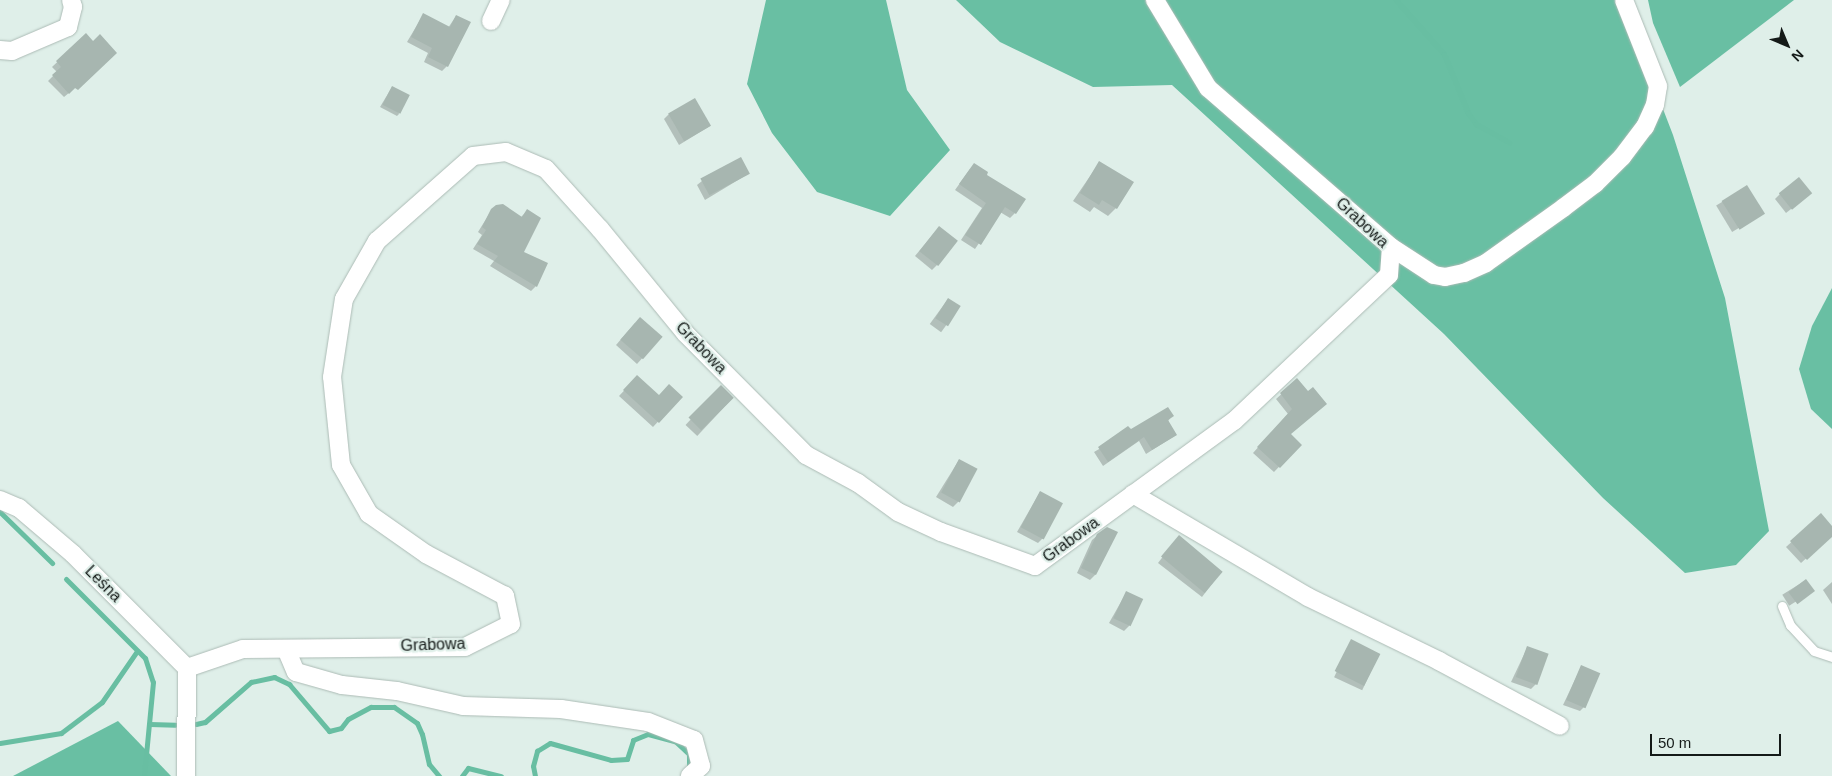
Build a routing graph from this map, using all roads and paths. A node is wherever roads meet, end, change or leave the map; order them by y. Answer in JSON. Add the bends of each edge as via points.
{"nodes":[{"id":1,"x":71,"y":0,"type":"edge"},
{"id":2,"x":501,"y":0,"type":"edge"},
{"id":3,"x":1155,"y":0,"type":"edge"},
{"id":4,"x":1624,"y":0,"type":"edge"},
{"id":5,"x":490,"y":21,"type":"dead end"},
{"id":6,"x":0,"y":50,"type":"edge"},
{"id":7,"x":1392,"y":247,"type":"junction"},
{"id":8,"x":1133,"y":494,"type":"junction"},
{"id":9,"x":0,"y":500,"type":"edge"},
{"id":10,"x":1782,"y":606,"type":"dead end"},
{"id":11,"x":286,"y":649,"type":"junction"},
{"id":12,"x":1832,"y":657,"type":"edge"},
{"id":13,"x":195,"y":667,"type":"junction"},
{"id":14,"x":1560,"y":726,"type":"dead end"},
{"id":15,"x":186,"y":776,"type":"edge"},
{"id":16,"x":690,"y":776,"type":"edge"}],
"edges":[{"from":1,"to":6,"type":"street","via":[[73,8],[68,27],[12,51]]},
{"from":2,"to":5,"type":"street"},
{"from":3,"to":7,"type":"street","name":"Grabowa","via":[[1208,88]]},
{"from":4,"to":7,"type":"street","via":[[1658,86],[1655,105],[1645,127],[1622,157],[1595,184],[1563,208],[1486,264],[1464,273],[1445,277],[1434,275]]},
{"from":7,"to":8,"type":"street","name":"Grabowa","via":[[1389,275],[1353,311],[1234,421]]},
{"from":8,"to":11,"type":"street","name":"Grabowa","via":[[1035,566],[941,532],[898,512],[858,484],[806,455],[684,333],[600,229],[546,169],[506,152],[473,156],[377,241],[344,299],[332,377],[341,466],[369,514],[426,554],[505,596],[511,624],[465,647]]},
{"from":8,"to":14,"type":"street","via":[[1308,597],[1439,661]]},
{"from":9,"to":13,"type":"street","name":"Leśna","via":[[19,508],[73,554]]},
{"from":10,"to":12,"type":"lane","via":[[1790,625],[1814,651]]},
{"from":11,"to":13,"type":"street","name":"Grabowa","via":[[243,649]]},
{"from":11,"to":16,"type":"street","via":[[296,672],[342,685],[397,691],[463,706],[560,709],[648,722],[694,740],[701,766]]},
{"from":13,"to":15,"type":"street"}]}
